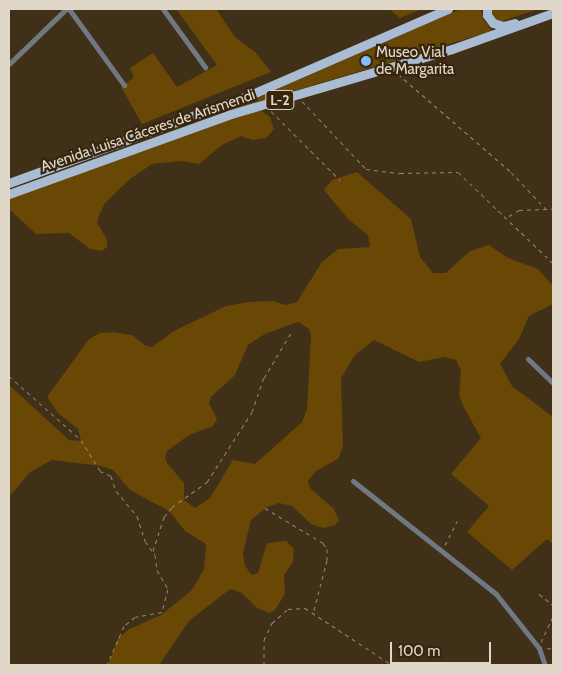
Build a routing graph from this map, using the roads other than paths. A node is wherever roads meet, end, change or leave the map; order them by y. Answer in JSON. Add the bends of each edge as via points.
{"nodes":[{"id":1,"x":67,"y":9,"type":"edge"},
{"id":2,"x":163,"y":9,"type":"edge"},
{"id":3,"x":448,"y":9,"type":"edge"},
{"id":4,"x":487,"y":9,"type":"edge"},
{"id":5,"x":553,"y":12,"type":"edge"},
{"id":6,"x":9,"y":64,"type":"edge"},
{"id":7,"x":205,"y":67,"type":"dead end"},
{"id":8,"x":124,"y":85,"type":"dead end"},
{"id":9,"x":9,"y":183,"type":"edge"},
{"id":10,"x":9,"y":194,"type":"edge"},
{"id":11,"x":528,"y":359,"type":"dead end"},
{"id":12,"x":553,"y":383,"type":"edge"},
{"id":13,"x":353,"y":481,"type":"dead end"},
{"id":14,"x":545,"y":665,"type":"edge"}],
"edges":[{"from":1,"to":6,"type":"street"},
{"from":1,"to":8,"type":"street"},
{"from":2,"to":7,"type":"street"},
{"from":3,"to":9,"type":"main road","name":"Avenida Luisa Cáceres de Arismendi","number":"L-2","via":[[250,95]]},
{"from":4,"to":5,"type":"main road","via":[[489,20],[503,26]]},
{"from":5,"to":10,"type":"main road","name":"Avenida Luisa Cáceres de Arismendi","number":"L-2","via":[[503,33],[264,104]]},
{"from":11,"to":12,"type":"street"},
{"from":13,"to":14,"type":"street","via":[[496,594],[539,648]]}]}
